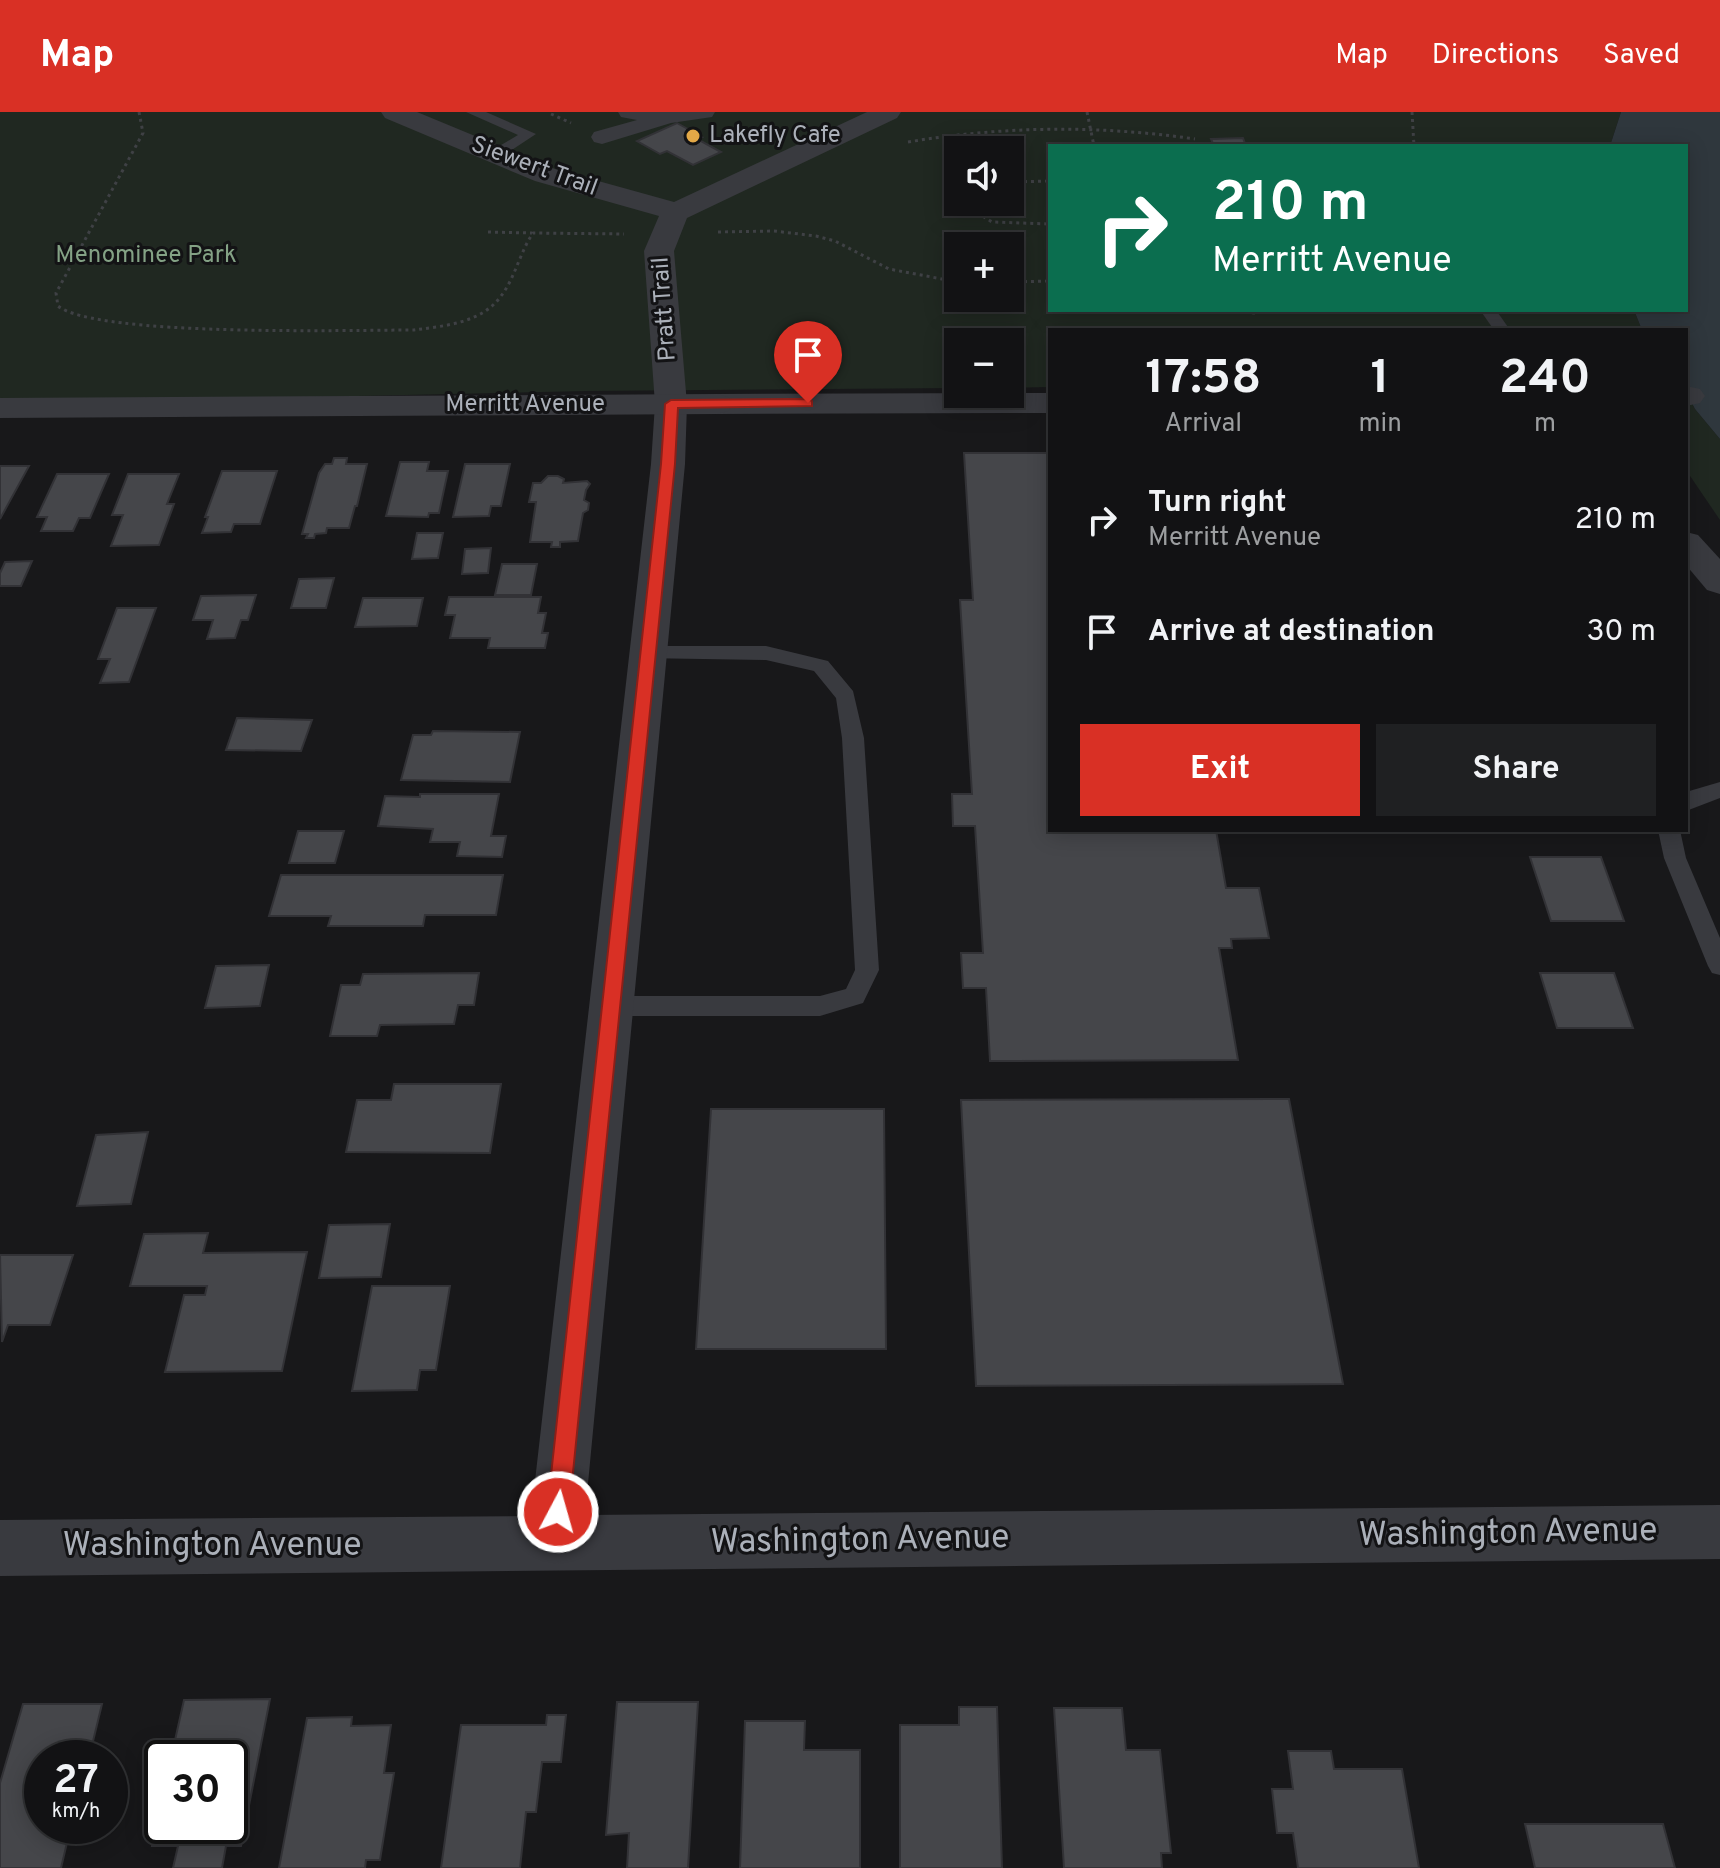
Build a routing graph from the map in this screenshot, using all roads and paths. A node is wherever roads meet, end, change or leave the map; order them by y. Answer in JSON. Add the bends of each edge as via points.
{"nodes":[{"id":1,"x":139,"y":112,"type":"edge"},
{"id":2,"x":394,"y":112,"type":"edge"},
{"id":3,"x":473,"y":112,"type":"edge"},
{"id":4,"x":629,"y":112,"type":"edge"},
{"id":5,"x":704,"y":112,"type":"edge"},
{"id":6,"x":888,"y":112,"type":"edge"},
{"id":7,"x":1087,"y":112,"type":"edge"},
{"id":8,"x":1412,"y":112,"type":"edge"},
{"id":9,"x":668,"y":117,"type":"junction"},
{"id":10,"x":1090,"y":128,"type":"junction"},
{"id":11,"x":838,"y":134,"type":"junction"},
{"id":12,"x":602,"y":137,"type":"dead end"},
{"id":13,"x":1195,"y":139,"type":"dead end"},
{"id":14,"x":1094,"y":144,"type":"edge"},
{"id":15,"x":1414,"y":144,"type":"edge"},
{"id":16,"x":496,"y":154,"type":"junction"},
{"id":17,"x":1048,"y":181,"type":"edge"},
{"id":18,"x":1024,"y":182,"type":"edge"},
{"id":19,"x":984,"y":216,"type":"edge"},
{"id":20,"x":671,"y":223,"type":"junction"},
{"id":21,"x":1048,"y":224,"type":"edge"},
{"id":22,"x":488,"y":232,"type":"dead end"},
{"id":23,"x":533,"y":233,"type":"junction"},
{"id":24,"x":944,"y":280,"type":"edge"},
{"id":25,"x":1048,"y":281,"type":"edge"},
{"id":26,"x":1024,"y":282,"type":"edge"},
{"id":27,"x":1048,"y":403,"type":"edge"},
{"id":28,"x":671,"y":404,"type":"junction"},
{"id":29,"x":0,"y":408,"type":"edge"},
{"id":30,"x":1688,"y":545,"type":"edge"},
{"id":31,"x":1720,"y":582,"type":"edge"},
{"id":32,"x":648,"y":653,"type":"junction"},
{"id":33,"x":1720,"y":790,"type":"edge"},
{"id":34,"x":1688,"y":802,"type":"edge"},
{"id":35,"x":1669,"y":832,"type":"edge"},
{"id":36,"x":1720,"y":966,"type":"edge"},
{"id":37,"x":611,"y":1006,"type":"junction"},
{"id":38,"x":1720,"y":1532,"type":"edge"},
{"id":39,"x":555,"y":1544,"type":"junction"},
{"id":40,"x":0,"y":1548,"type":"edge"}],
"edges":[{"from":1,"to":23,"type":"path","via":[[143,133],[56,293],[58,306],[68,314],[239,329],[414,330],[450,325],[475,317],[501,297]]},
{"from":2,"to":16,"type":"street","name":"Siewert Trail"},
{"from":3,"to":16,"type":"lane","via":[[529,134]]},
{"from":4,"to":9,"type":"street"},
{"from":5,"to":9,"type":"street"},
{"from":6,"to":11,"type":"street"},
{"from":7,"to":10,"type":"path"},
{"from":8,"to":15,"type":"path"},
{"from":9,"to":12,"type":"street"},
{"from":10,"to":11,"type":"path","via":[[964,132],[881,146],[857,144]]},
{"from":10,"to":13,"type":"path"},
{"from":10,"to":14,"type":"path"},
{"from":11,"to":20,"type":"street"},
{"from":16,"to":20,"type":"street","name":"Siewert Trail"},
{"from":17,"to":18,"type":"path"},
{"from":19,"to":21,"type":"path","via":[[992,222]]},
{"from":20,"to":23,"type":"path"},
{"from":20,"to":24,"type":"path","via":[[810,235],[842,244],[892,270]]},
{"from":20,"to":28,"type":"street","name":"Pratt Trail","via":[[659,251]]},
{"from":22,"to":23,"type":"path"},
{"from":25,"to":26,"type":"path"},
{"from":27,"to":28,"type":"street","name":"Merritt Avenue"},
{"from":28,"to":29,"type":"street","name":"Merritt Avenue"},
{"from":28,"to":32,"type":"street","name":"Pratt Trail"},
{"from":30,"to":31,"type":"street"},
{"from":32,"to":37,"type":"street","name":"Pratt Trail"},
{"from":32,"to":37,"type":"lane","via":[[766,653],[821,666],[846,696],[867,970],[854,996],[820,1006]]},
{"from":33,"to":34,"type":"lane"},
{"from":35,"to":36,"type":"lane"},
{"from":37,"to":39,"type":"street","name":"Pratt Trail"},
{"from":38,"to":39,"type":"street","name":"Washington Avenue"},
{"from":39,"to":40,"type":"street","name":"Washington Avenue"}]}
